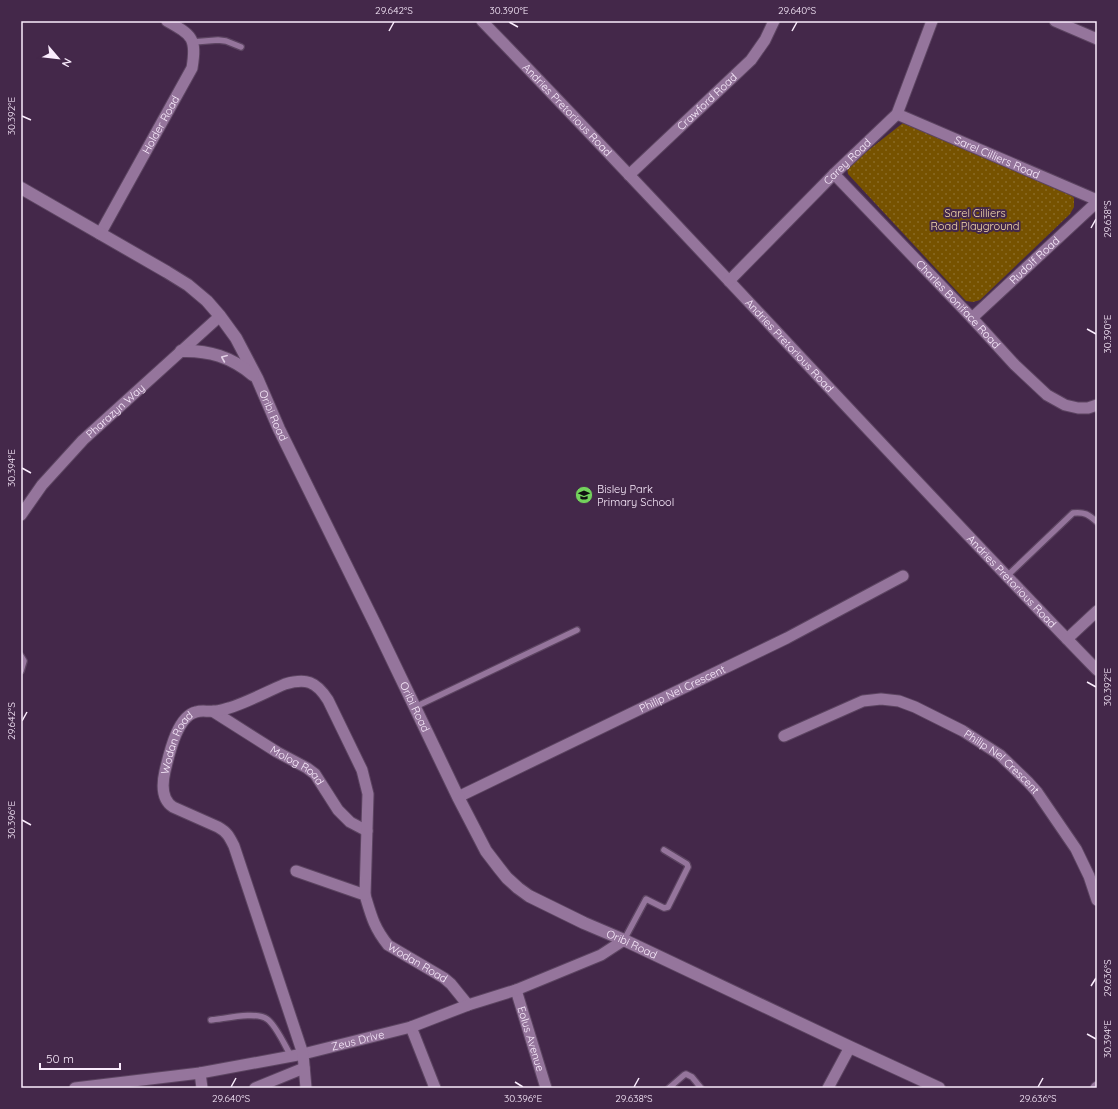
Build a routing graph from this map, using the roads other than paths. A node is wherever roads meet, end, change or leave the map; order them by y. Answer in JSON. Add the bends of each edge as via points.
{"nodes":[{"id":1,"x":167,"y":21,"type":"edge"},
{"id":2,"x":482,"y":21,"type":"edge"},
{"id":3,"x":774,"y":21,"type":"edge"},
{"id":4,"x":932,"y":21,"type":"edge"},
{"id":5,"x":1055,"y":21,"type":"edge"},
{"id":6,"x":1097,"y":39,"type":"edge"},
{"id":7,"x":193,"y":42,"type":"junction"},
{"id":8,"x":241,"y":47,"type":"dead end"},
{"id":9,"x":897,"y":114,"type":"junction"},
{"id":10,"x":834,"y":174,"type":"junction"},
{"id":11,"x":629,"y":175,"type":"junction"},
{"id":12,"x":21,"y":188,"type":"edge"},
{"id":13,"x":1097,"y":201,"type":"edge"},
{"id":14,"x":100,"y":234,"type":"junction"},
{"id":15,"x":729,"y":281,"type":"junction"},
{"id":16,"x":220,"y":316,"type":"junction"},
{"id":17,"x":972,"y":318,"type":"junction"},
{"id":18,"x":181,"y":351,"type":"junction"},
{"id":19,"x":257,"y":378,"type":"junction"},
{"id":20,"x":1097,"y":405,"type":"edge"},
{"id":21,"x":21,"y":515,"type":"edge"},
{"id":22,"x":1097,"y":522,"type":"edge"},
{"id":23,"x":903,"y":576,"type":"dead end"},
{"id":24,"x":1007,"y":576,"type":"junction"},
{"id":25,"x":1097,"y":611,"type":"edge"},
{"id":26,"x":576,"y":630,"type":"dead end"},
{"id":27,"x":1067,"y":639,"type":"junction"},
{"id":28,"x":21,"y":656,"type":"edge"},
{"id":29,"x":1097,"y":670,"type":"edge"},
{"id":30,"x":21,"y":671,"type":"edge"},
{"id":31,"x":415,"y":707,"type":"junction"},
{"id":32,"x":214,"y":712,"type":"junction"},
{"id":33,"x":784,"y":736,"type":"dead end"},
{"id":34,"x":458,"y":797,"type":"junction"},
{"id":35,"x":367,"y":831,"type":"junction"},
{"id":36,"x":664,"y":850,"type":"dead end"},
{"id":37,"x":296,"y":871,"type":"dead end"},
{"id":38,"x":365,"y":895,"type":"junction"},
{"id":39,"x":1097,"y":900,"type":"edge"},
{"id":40,"x":624,"y":940,"type":"junction"},
{"id":41,"x":516,"y":990,"type":"junction"},
{"id":42,"x":468,"y":1005,"type":"junction"},
{"id":43,"x":211,"y":1020,"type":"dead end"},
{"id":44,"x":411,"y":1026,"type":"junction"},
{"id":45,"x":850,"y":1047,"type":"junction"},
{"id":46,"x":303,"y":1054,"type":"junction"},
{"id":47,"x":291,"y":1056,"type":"junction"},
{"id":48,"x":304,"y":1068,"type":"junction"},
{"id":49,"x":200,"y":1073,"type":"junction"},
{"id":50,"x":91,"y":1087,"type":"edge"},
{"id":51,"x":75,"y":1088,"type":"edge"},
{"id":52,"x":202,"y":1088,"type":"edge"},
{"id":53,"x":255,"y":1088,"type":"edge"},
{"id":54,"x":306,"y":1088,"type":"edge"},
{"id":55,"x":435,"y":1088,"type":"edge"},
{"id":56,"x":546,"y":1088,"type":"edge"},
{"id":57,"x":669,"y":1088,"type":"edge"},
{"id":58,"x":701,"y":1088,"type":"edge"},
{"id":59,"x":828,"y":1088,"type":"edge"},
{"id":60,"x":939,"y":1088,"type":"edge"}],
"edges":[{"from":1,"to":7,"type":"street","via":[[183,30]]},
{"from":2,"to":11,"type":"street","name":"Andries Pretorious Road"},
{"from":3,"to":11,"type":"street","name":"Crawford Road","via":[[751,60]]},
{"from":4,"to":9,"type":"street","name":"Carey Road"},
{"from":5,"to":6,"type":"street"},
{"from":7,"to":8,"type":"lane","via":[[218,40]]},
{"from":7,"to":14,"type":"street","name":"Holder Road","via":[[192,68]]},
{"from":9,"to":10,"type":"street","name":"Carey Road"},
{"from":9,"to":13,"type":"street","name":"Sarel Cilliers Road"},
{"from":10,"to":15,"type":"street","name":"Carey Road"},
{"from":10,"to":17,"type":"street","name":"Charles Boniface Road"},
{"from":11,"to":15,"type":"street","name":"Andries Pretorious Road"},
{"from":12,"to":14,"type":"street","name":"Oribi Road"},
{"from":13,"to":17,"type":"street","name":"Rudolf Road"},
{"from":14,"to":16,"type":"street","name":"Oribi Road","via":[[188,285]]},
{"from":15,"to":24,"type":"street","name":"Andries Pretorious Road"},
{"from":16,"to":18,"type":"street","name":"Pharazyn Way"},
{"from":16,"to":19,"type":"street","name":"Oribi Road","via":[[236,338]]},
{"from":17,"to":20,"type":"street","name":"Charles Boniface Road","via":[[1047,395],[1065,405],[1078,408]]},
{"from":19,"to":18,"type":"street","one_way":true,"via":[[237,363],[217,355],[196,350]]},
{"from":18,"to":21,"type":"street","name":"Pharazyn Way","via":[[83,440],[42,485]]},
{"from":19,"to":31,"type":"street","name":"Oribi Road"},
{"from":22,"to":24,"type":"lane","via":[[1082,512],[1073,513]]},
{"from":23,"to":34,"type":"street","name":"Philip Nel Crescent","via":[[787,638]]},
{"from":24,"to":27,"type":"street","name":"Andries Pretorious Road"},
{"from":25,"to":27,"type":"street"},
{"from":26,"to":31,"type":"lane"},
{"from":27,"to":29,"type":"street","name":"Andries Pretorious Road"},
{"from":28,"to":30,"type":"lane","via":[[24,661]]},
{"from":31,"to":34,"type":"street","name":"Oribi Road"},
{"from":32,"to":35,"type":"street","name":"Molog Road","via":[[315,774],[338,810],[350,822]]},
{"from":32,"to":35,"type":"street","name":"Wodan Road","via":[[294,681],[307,681],[317,686],[328,700],[362,770],[368,794]]},
{"from":32,"to":46,"type":"street","name":"Wodan Road","via":[[197,711],[180,725],[163,781],[165,800],[173,807],[224,830],[229,836]]},
{"from":33,"to":39,"type":"street","name":"Philip Nel Crescent","via":[[863,701],[881,698],[915,707],[963,731],[1000,755],[1036,792],[1076,849]]},
{"from":34,"to":40,"type":"street","name":"Oribi Road","via":[[486,851],[518,888],[584,923]]},
{"from":35,"to":38,"type":"street","name":"Wodan Road"},
{"from":36,"to":40,"type":"lane","via":[[688,867],[668,907],[664,908],[646,899]]},
{"from":37,"to":38,"type":"street"},
{"from":38,"to":42,"type":"street","name":"Wodan Road","via":[[375,926],[388,945],[444,978]]},
{"from":40,"to":41,"type":"street","name":"Zeus Drive","via":[[601,955]]},
{"from":40,"to":45,"type":"street","name":"Oribi Road"},
{"from":41,"to":42,"type":"street","name":"Zeus Drive"},
{"from":41,"to":56,"type":"street","name":"Eolus Avenue"},
{"from":42,"to":44,"type":"street","name":"Zeus Drive"},
{"from":43,"to":47,"type":"lane","via":[[256,1015],[266,1018],[273,1024]]},
{"from":44,"to":46,"type":"street","name":"Zeus Drive"},
{"from":44,"to":55,"type":"street"},
{"from":45,"to":59,"type":"street"},
{"from":45,"to":60,"type":"street","name":"Oribi Road"},
{"from":46,"to":47,"type":"street","name":"Zeus Drive"},
{"from":46,"to":48,"type":"street"},
{"from":47,"to":49,"type":"street","name":"Zeus Drive"},
{"from":48,"to":53,"type":"street"},
{"from":48,"to":54,"type":"street"},
{"from":49,"to":50,"type":"street","name":"Zeus Drive"},
{"from":49,"to":52,"type":"street"},
{"from":50,"to":51,"type":"street","name":"Zeus Drive"},
{"from":57,"to":58,"type":"lane","via":[[686,1074]]}]}
